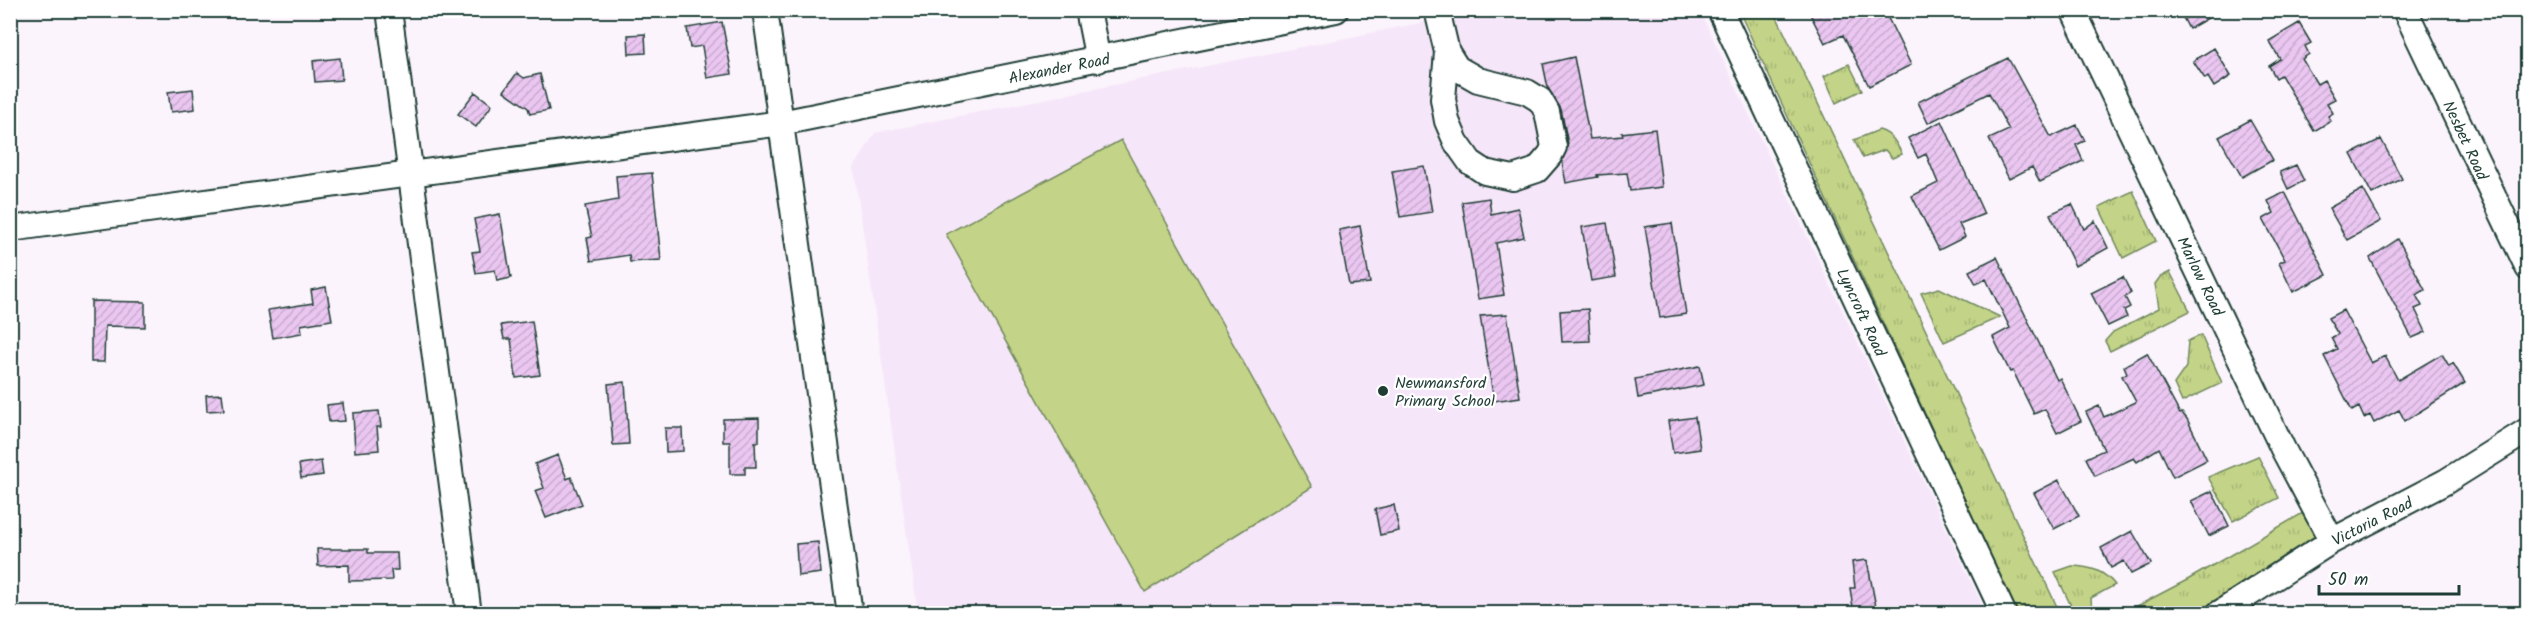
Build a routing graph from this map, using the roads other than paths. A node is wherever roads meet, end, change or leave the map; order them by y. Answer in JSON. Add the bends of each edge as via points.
{"nodes":[{"id":1,"x":389,"y":10,"type":"edge"},
{"id":2,"x":765,"y":10,"type":"edge"},
{"id":3,"x":1088,"y":10,"type":"edge"},
{"id":4,"x":1336,"y":10,"type":"edge"},
{"id":5,"x":1437,"y":10,"type":"edge"},
{"id":6,"x":1720,"y":10,"type":"edge"},
{"id":7,"x":2073,"y":10,"type":"edge"},
{"id":8,"x":2405,"y":10,"type":"edge"},
{"id":9,"x":1447,"y":52,"type":"junction"},
{"id":10,"x":1098,"y":60,"type":"junction"},
{"id":11,"x":781,"y":123,"type":"junction"},
{"id":12,"x":411,"y":174,"type":"junction"},
{"id":13,"x":10,"y":229,"type":"edge"},
{"id":14,"x":2528,"y":268,"type":"edge"},
{"id":15,"x":2528,"y":430,"type":"edge"},
{"id":16,"x":2332,"y":541,"type":"junction"},
{"id":17,"x":469,"y":614,"type":"edge"},
{"id":18,"x":850,"y":614,"type":"edge"},
{"id":19,"x":2004,"y":614,"type":"edge"},
{"id":20,"x":2218,"y":614,"type":"edge"}],
"edges":[{"from":1,"to":12,"type":"street"},
{"from":2,"to":11,"type":"street"},
{"from":3,"to":10,"type":"street"},
{"from":4,"to":10,"type":"street","name":"Alexander Road"},
{"from":5,"to":9,"type":"street"},
{"from":6,"to":19,"type":"street","name":"Lyncroft Road"},
{"from":7,"to":16,"type":"street","name":"Marlow Road","via":[[2283,449]]},
{"from":8,"to":14,"type":"street","name":"Nesbet Road"},
{"from":9,"to":9,"type":"street","via":[[1457,68],[1478,80],[1527,92],[1540,100],[1547,112],[1554,147],[1537,170],[1513,178],[1485,172],[1470,162],[1456,142],[1445,110]]},
{"from":10,"to":11,"type":"street","name":"Alexander Road"},
{"from":11,"to":12,"type":"street","name":"Alexander Road"},
{"from":11,"to":18,"type":"street"},
{"from":12,"to":13,"type":"street","name":"Alexander Road"},
{"from":12,"to":17,"type":"street"},
{"from":15,"to":16,"type":"street","name":"Victoria Road","via":[[2445,482]]},
{"from":16,"to":20,"type":"street","name":"Victoria Road"}]}
